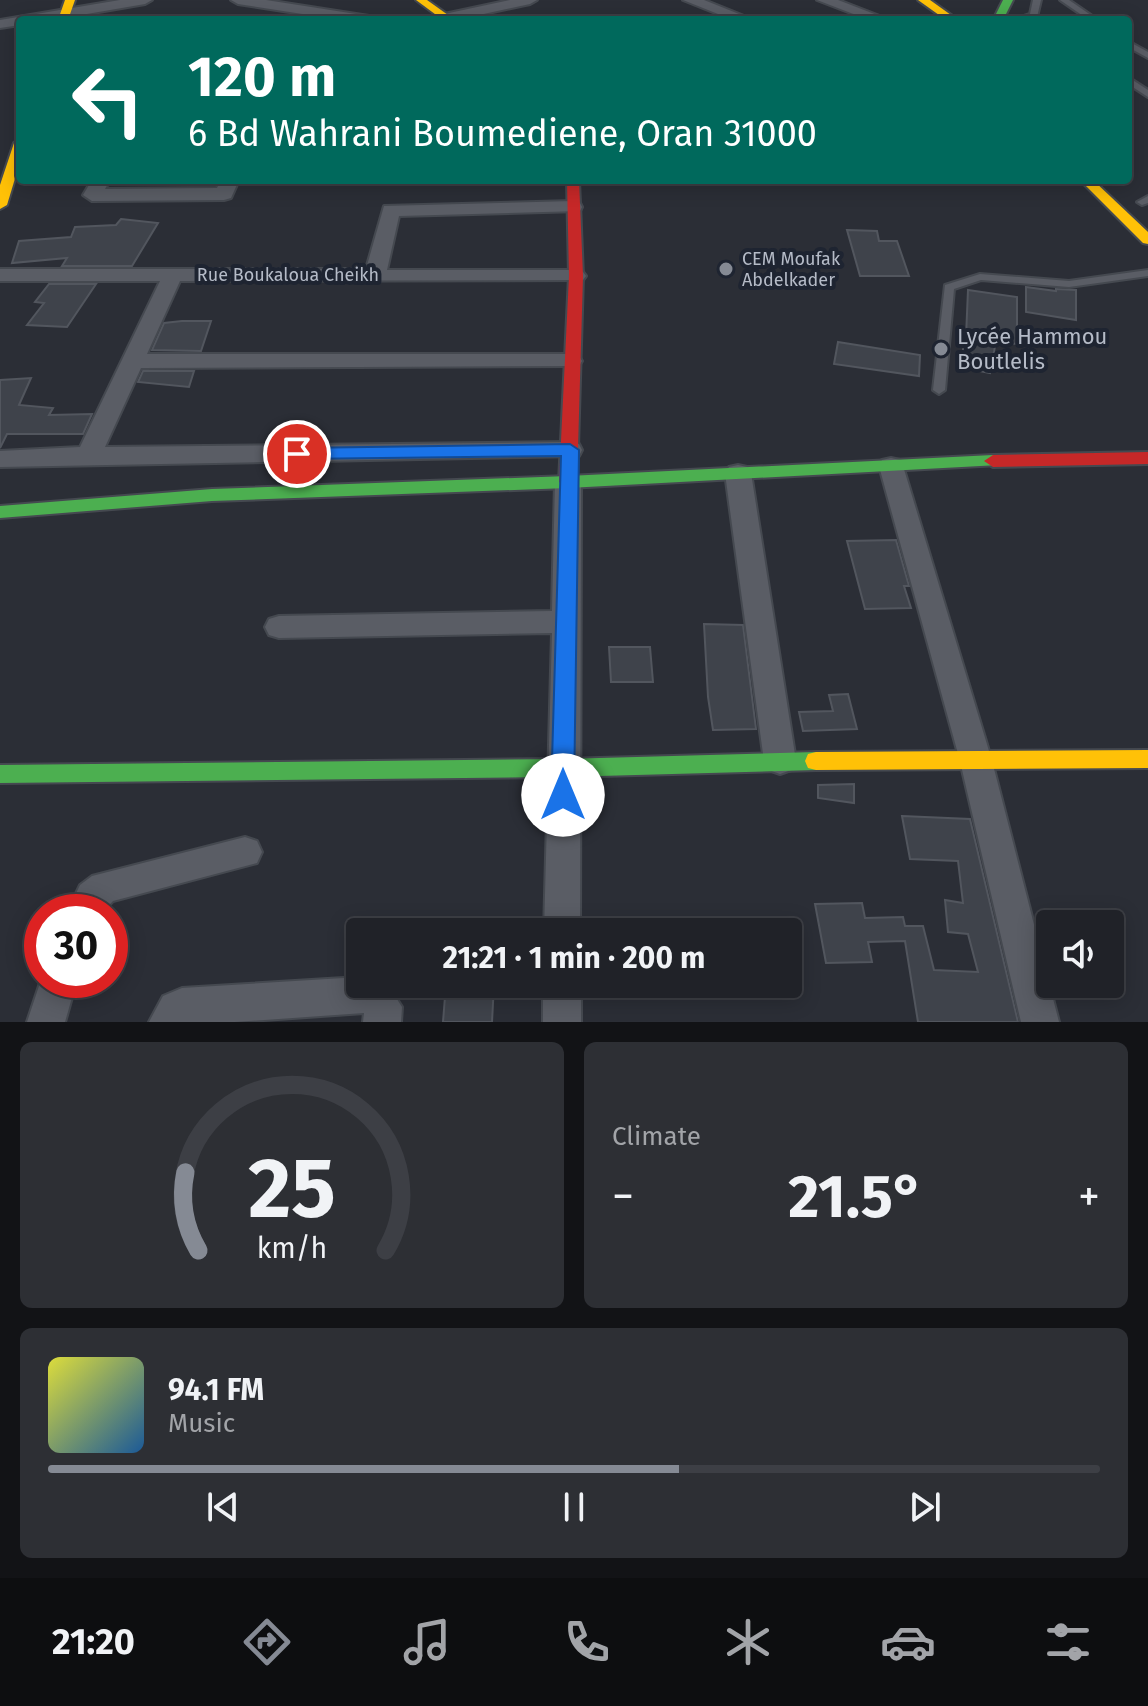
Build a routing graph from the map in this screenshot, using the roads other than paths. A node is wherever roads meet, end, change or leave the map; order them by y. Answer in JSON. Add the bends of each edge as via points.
{"nodes":[{"id":1,"x":145,"y":0,"type":"edge"},
{"id":2,"x":238,"y":0,"type":"edge"},
{"id":3,"x":421,"y":0,"type":"edge"},
{"id":4,"x":530,"y":0,"type":"edge"},
{"id":5,"x":690,"y":0,"type":"edge"},
{"id":6,"x":923,"y":0,"type":"edge"},
{"id":7,"x":1064,"y":0,"type":"edge"},
{"id":8,"x":834,"y":1,"type":"edge"},
{"id":9,"x":66,"y":11,"type":"edge"},
{"id":10,"x":42,"y":16,"type":"edge"},
{"id":11,"x":343,"y":16,"type":"edge"},
{"id":12,"x":440,"y":16,"type":"edge"},
{"id":13,"x":458,"y":16,"type":"edge"},
{"id":14,"x":736,"y":16,"type":"edge"},
{"id":15,"x":873,"y":16,"type":"edge"},
{"id":16,"x":947,"y":16,"type":"edge"},
{"id":17,"x":1088,"y":16,"type":"edge"},
{"id":18,"x":16,"y":155,"type":"edge"},
{"id":19,"x":99,"y":184,"type":"edge"},
{"id":20,"x":228,"y":184,"type":"edge"},
{"id":21,"x":573,"y":184,"type":"edge"},
{"id":22,"x":1090,"y":184,"type":"edge"},
{"id":23,"x":0,"y":205,"type":"edge"},
{"id":24,"x":573,"y":207,"type":"junction"},
{"id":25,"x":1148,"y":240,"type":"edge"},
{"id":26,"x":1148,"y":273,"type":"edge"},
{"id":27,"x":0,"y":275,"type":"edge"},
{"id":28,"x":173,"y":275,"type":"junction"},
{"id":29,"x":375,"y":275,"type":"junction"},
{"id":30,"x":576,"y":276,"type":"junction"},
{"id":31,"x":132,"y":361,"type":"junction"},
{"id":32,"x":571,"y":361,"type":"junction"},
{"id":33,"x":939,"y":390,"type":"dead end"},
{"id":34,"x":570,"y":450,"type":"junction"},
{"id":35,"x":89,"y":455,"type":"junction"},
{"id":36,"x":1148,"y":458,"type":"edge"},
{"id":37,"x":0,"y":459,"type":"edge"},
{"id":38,"x":891,"y":466,"type":"junction"},
{"id":39,"x":738,"y":473,"type":"junction"},
{"id":40,"x":568,"y":482,"type":"junction"},
{"id":41,"x":0,"y":512,"type":"edge"},
{"id":42,"x":565,"y":622,"type":"junction"},
{"id":43,"x":279,"y":627,"type":"dead end"},
{"id":44,"x":1148,"y":759,"type":"edge"},
{"id":45,"x":780,"y":761,"type":"junction"},
{"id":46,"x":976,"y":761,"type":"junction"},
{"id":47,"x":563,"y":768,"type":"junction"},
{"id":48,"x":0,"y":774,"type":"edge"},
{"id":49,"x":245,"y":852,"type":"dead end"},
{"id":50,"x":95,"y":894,"type":"edge"},
{"id":51,"x":562,"y":918,"type":"edge"},
{"id":52,"x":53,"y":998,"type":"edge"},
{"id":53,"x":562,"y":998,"type":"edge"},
{"id":54,"x":46,"y":1022,"type":"edge"},
{"id":55,"x":168,"y":1022,"type":"edge"},
{"id":56,"x":382,"y":1022,"type":"edge"},
{"id":57,"x":562,"y":1022,"type":"edge"},
{"id":58,"x":1040,"y":1022,"type":"edge"}],
"edges":[{"from":1,"to":9,"type":"street"},
{"from":2,"to":11,"type":"street"},
{"from":3,"to":12,"type":"street"},
{"from":4,"to":13,"type":"street"},
{"from":5,"to":14,"type":"street"},
{"from":6,"to":16,"type":"street"},
{"from":7,"to":17,"type":"lane"},
{"from":8,"to":15,"type":"street"},
{"from":9,"to":10,"type":"street"},
{"from":18,"to":23,"type":"street"},
{"from":19,"to":20,"type":"street","via":[[92,195],[224,194]]},
{"from":21,"to":24,"type":"street"},
{"from":22,"to":25,"type":"street"},
{"from":24,"to":29,"type":"street","via":[[391,210]]},
{"from":24,"to":30,"type":"street"},
{"from":26,"to":33,"type":"lane","via":[[1069,284],[980,277],[949,287]]},
{"from":27,"to":28,"type":"street","name":"Rue Boukaloua Cheikh"},
{"from":28,"to":29,"type":"street","name":"Rue Boukaloua Cheikh"},
{"from":28,"to":31,"type":"street"},
{"from":29,"to":30,"type":"street","name":"Rue Boukaloua Cheikh"},
{"from":30,"to":32,"type":"street"},
{"from":31,"to":32,"type":"street"},
{"from":31,"to":35,"type":"street"},
{"from":32,"to":34,"type":"street"},
{"from":34,"to":35,"type":"street"},
{"from":34,"to":40,"type":"street"},
{"from":35,"to":37,"type":"street"},
{"from":36,"to":38,"type":"street"},
{"from":38,"to":39,"type":"street"},
{"from":38,"to":46,"type":"street"},
{"from":39,"to":40,"type":"street"},
{"from":39,"to":45,"type":"street"},
{"from":40,"to":41,"type":"street","via":[[180,496]]},
{"from":40,"to":42,"type":"street"},
{"from":42,"to":43,"type":"street"},
{"from":42,"to":47,"type":"street"},
{"from":44,"to":46,"type":"street"},
{"from":45,"to":46,"type":"street"},
{"from":45,"to":47,"type":"street"},
{"from":46,"to":58,"type":"street"},
{"from":47,"to":48,"type":"street"},
{"from":47,"to":51,"type":"street"},
{"from":49,"to":50,"type":"street","via":[[104,887]]},
{"from":52,"to":54,"type":"street"},
{"from":53,"to":57,"type":"street"},
{"from":55,"to":56,"type":"street","via":[[182,1007],[366,995],[383,1007]]}]}
